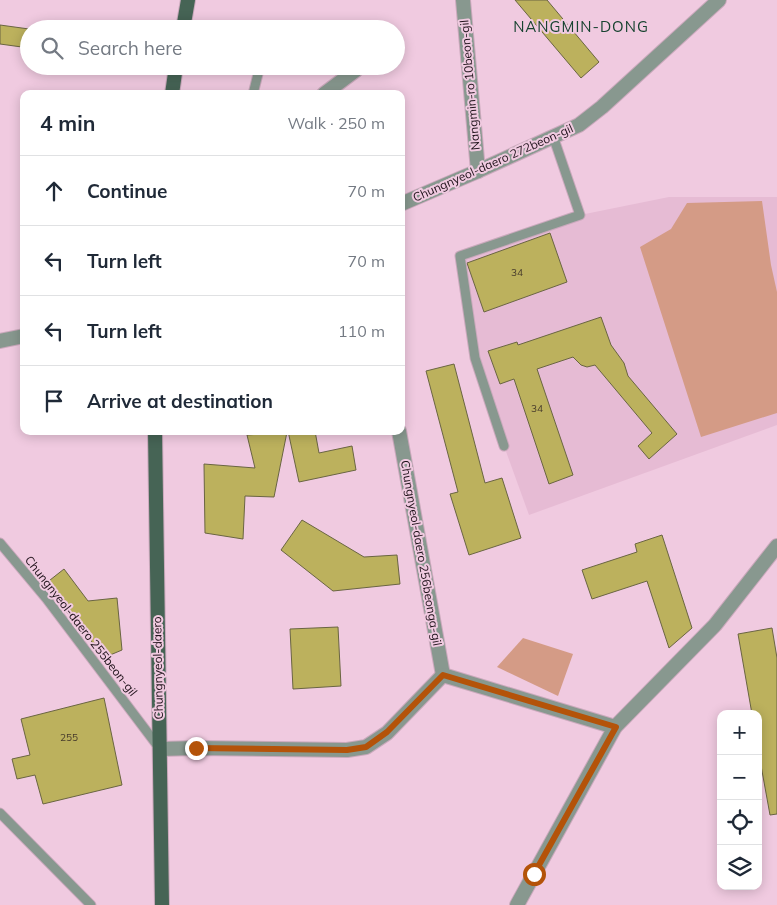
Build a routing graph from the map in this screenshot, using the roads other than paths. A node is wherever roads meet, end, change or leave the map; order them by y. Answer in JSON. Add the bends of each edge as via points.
{"nodes":[{"id":1,"x":187,"y":0,"type":"edge"},
{"id":2,"x":463,"y":0,"type":"edge"},
{"id":3,"x":718,"y":0,"type":"edge"},
{"id":4,"x":184,"y":20,"type":"edge"},
{"id":5,"x":175,"y":75,"type":"edge"},
{"id":6,"x":257,"y":75,"type":"edge"},
{"id":7,"x":349,"y":75,"type":"edge"},
{"id":8,"x":173,"y":90,"type":"edge"},
{"id":9,"x":253,"y":90,"type":"edge"},
{"id":10,"x":329,"y":90,"type":"edge"},
{"id":11,"x":553,"y":136,"type":"junction"},
{"id":12,"x":478,"y":171,"type":"junction"},
{"id":13,"x":405,"y":202,"type":"edge"},
{"id":14,"x":20,"y":337,"type":"edge"},
{"id":15,"x":0,"y":342,"type":"edge"},
{"id":16,"x":155,"y":435,"type":"edge"},
{"id":17,"x":400,"y":435,"type":"edge"},
{"id":18,"x":504,"y":446,"type":"dead end"},
{"id":19,"x":0,"y":543,"type":"edge"},
{"id":20,"x":777,"y":546,"type":"edge"},
{"id":21,"x":443,"y":675,"type":"junction"},
{"id":22,"x":616,"y":727,"type":"junction"},
{"id":23,"x":160,"y":749,"type":"junction"},
{"id":24,"x":0,"y":813,"type":"edge"},
{"id":25,"x":91,"y":905,"type":"edge"},
{"id":26,"x":162,"y":905,"type":"edge"},
{"id":27,"x":516,"y":905,"type":"edge"}],
"edges":[{"from":1,"to":4,"type":"main road"},
{"from":2,"to":12,"type":"street","name":"Nangmin-ro 10beon-gil"},
{"from":3,"to":11,"type":"street","name":"Chungnyeol-daero 272beon-gil","via":[[602,107],[579,125]]},
{"from":5,"to":8,"type":"main road"},
{"from":6,"to":9,"type":"lane"},
{"from":7,"to":10,"type":"street"},
{"from":11,"to":12,"type":"street","name":"Chungnyeol-daero 272beon-gil"},
{"from":11,"to":18,"type":"lane","via":[[580,215],[460,256],[475,358]]},
{"from":12,"to":13,"type":"street","name":"Chungnyeol-daero 272beon-gil"},
{"from":14,"to":15,"type":"street"},
{"from":16,"to":23,"type":"main road","name":"Chungnyeol-daero"},
{"from":17,"to":21,"type":"street","name":"Chungnyeol-daero 256beonga-gil"},
{"from":19,"to":23,"type":"lane","name":"Chungnyeol-daero 255beon-gil","via":[[46,598]]},
{"from":20,"to":22,"type":"street","via":[[715,625]]},
{"from":21,"to":22,"type":"street"},
{"from":21,"to":23,"type":"street","via":[[387,732],[366,747],[347,750]]},
{"from":22,"to":27,"type":"street"},
{"from":23,"to":26,"type":"main road","name":"Chungnyeol-daero"},
{"from":24,"to":25,"type":"lane"}]}
